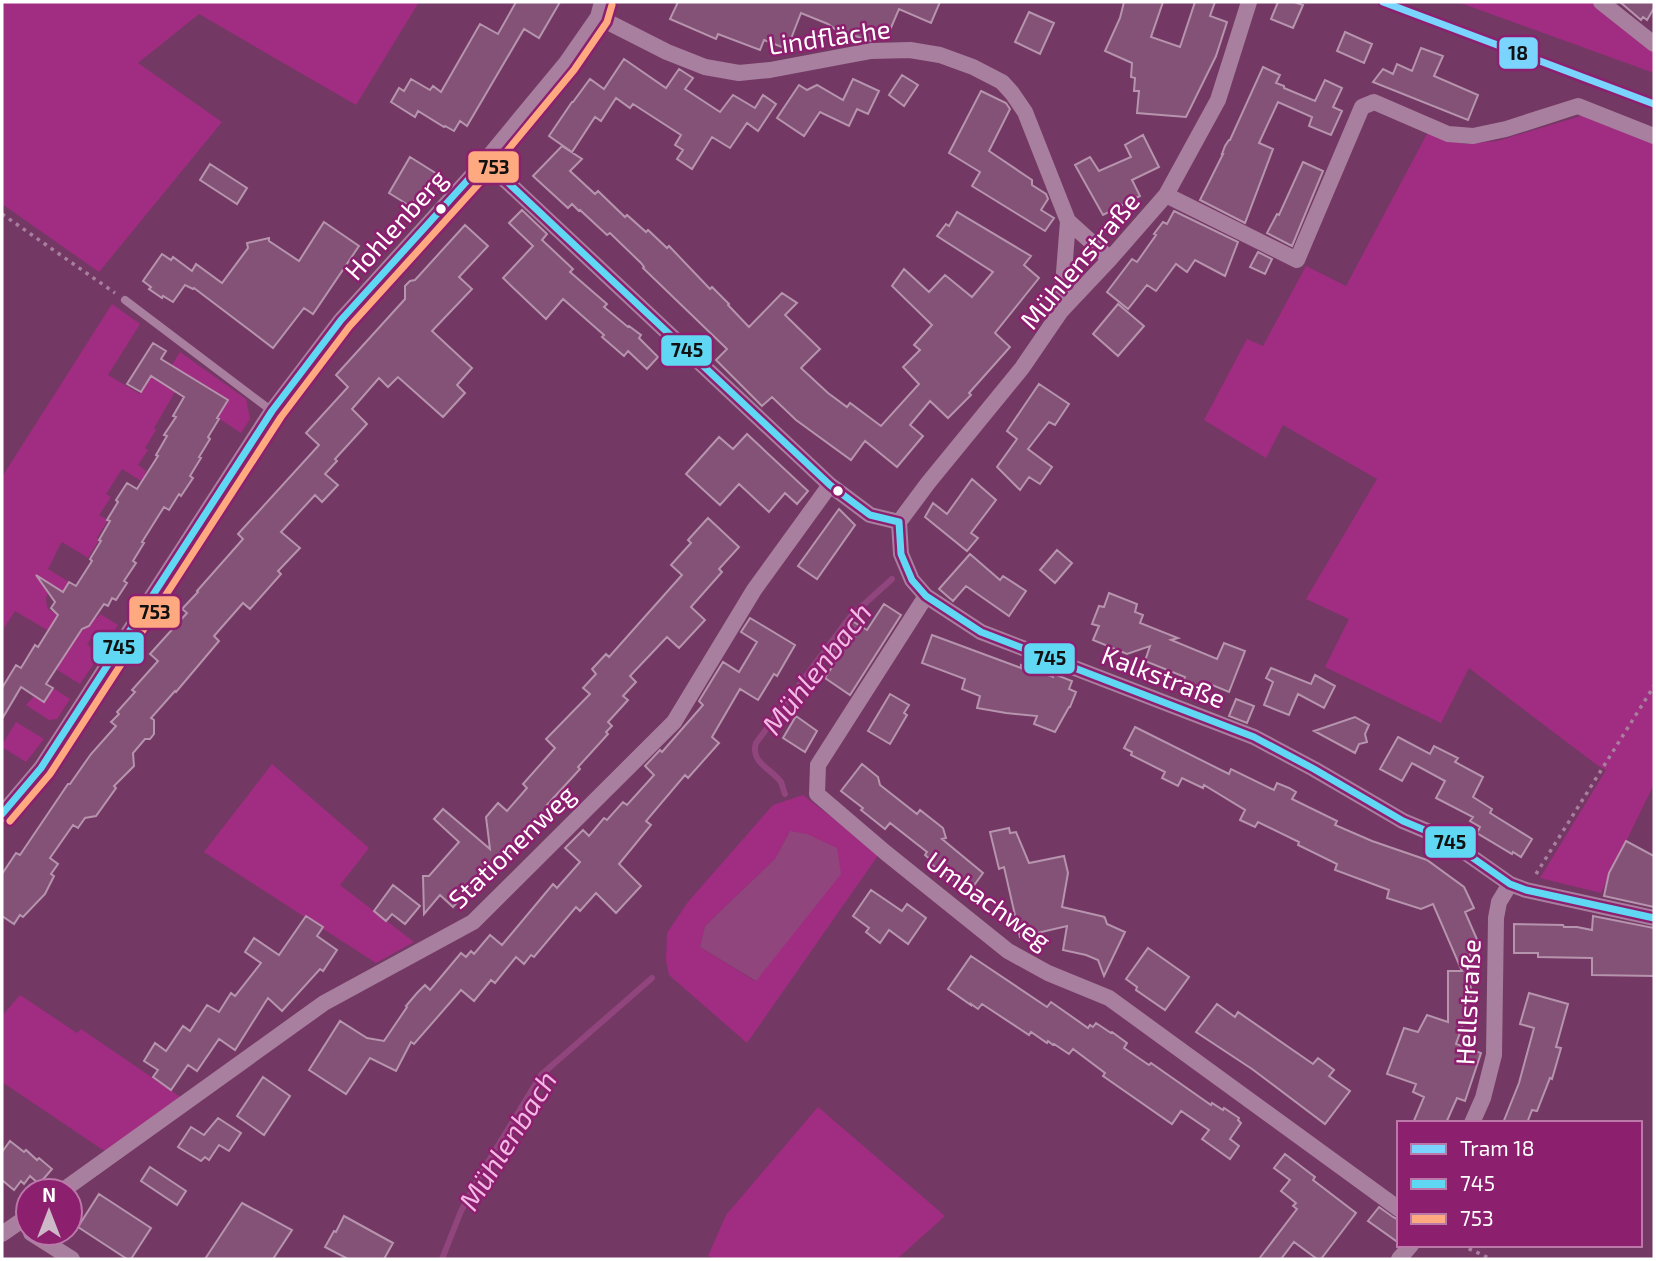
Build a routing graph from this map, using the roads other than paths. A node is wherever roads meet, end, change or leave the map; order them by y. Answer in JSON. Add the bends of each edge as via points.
{"nodes":[{"id":1,"x":1249,"y":2,"type":"edge"},
{"id":2,"x":1601,"y":2,"type":"edge"},
{"id":3,"x":600,"y":9,"type":"edge"},
{"id":4,"x":1654,"y":44,"type":"edge"},
{"id":5,"x":1654,"y":136,"type":"edge"},
{"id":6,"x":485,"y":161,"type":"junction"},
{"id":7,"x":1166,"y":195,"type":"junction"},
{"id":8,"x":1068,"y":221,"type":"junction"},
{"id":9,"x":1110,"y":259,"type":"junction"},
{"id":10,"x":125,"y":300,"type":"road end"},
{"id":11,"x":1061,"y":311,"type":"junction"},
{"id":12,"x":272,"y":411,"type":"junction"},
{"id":13,"x":830,"y":485,"type":"junction"},
{"id":14,"x":899,"y":522,"type":"junction"},
{"id":15,"x":926,"y":596,"type":"junction"},
{"id":16,"x":2,"y":814,"type":"edge"},
{"id":17,"x":1510,"y":884,"type":"junction"},
{"id":18,"x":1654,"y":918,"type":"edge"},
{"id":19,"x":1473,"y":1121,"type":"edge"},
{"id":20,"x":82,"y":1177,"type":"edge"},
{"id":21,"x":1397,"y":1208,"type":"edge"},
{"id":22,"x":55,"y":1247,"type":"edge"},
{"id":23,"x":72,"y":1259,"type":"edge"}],
"edges":[{"from":1,"to":7,"type":"street","name":"Mühlenstraße","via":[[1218,100]]},
{"from":2,"to":4,"type":"street"},
{"from":3,"to":6,"type":"street","name":"Hohlenberg","via":[[566,63]]},
{"from":3,"to":8,"type":"street","name":"Lindfläche","via":[[667,52],[705,67],[739,73],[871,51],[910,50],[973,67],[1002,82],[1025,112]]},
{"from":5,"to":7,"type":"street","via":[[1578,106],[1506,129],[1473,136],[1448,134],[1374,102],[1362,107],[1297,260]]},
{"from":6,"to":12,"type":"street","name":"Hohlenberg","via":[[341,320]]},
{"from":6,"to":13,"type":"street"},
{"from":7,"to":9,"type":"street","name":"Mühlenstraße"},
{"from":8,"to":9,"type":"street","name":"Lindfläche"},
{"from":8,"to":11,"type":"street","name":"Lindfläche"},
{"from":9,"to":11,"type":"street","name":"Mühlenstraße"},
{"from":10,"to":12,"type":"lane"},
{"from":11,"to":14,"type":"street","name":"Mühlenstraße","via":[[1022,368]]},
{"from":12,"to":16,"type":"street","name":"Hohlenberg","via":[[41,768]]},
{"from":13,"to":14,"type":"street","via":[[870,515]]},
{"from":13,"to":20,"type":"street","name":"Stationenweg","via":[[754,590],[674,722],[473,922],[324,1003]]},
{"from":14,"to":15,"type":"street","name":"Kalkstraße","via":[[901,554],[912,580]]},
{"from":15,"to":17,"type":"street","name":"Kalkstraße","via":[[981,632],[1254,737],[1403,821],[1446,839]]},
{"from":15,"to":21,"type":"street","name":"Umbachweg","via":[[818,765],[817,794],[1008,951],[1108,998]]},
{"from":17,"to":18,"type":"street","name":"Kalkstraße"},
{"from":17,"to":19,"type":"street","name":"Hellstraße","via":[[1496,918],[1494,1055]]},
{"from":22,"to":23,"type":"street"}]}
